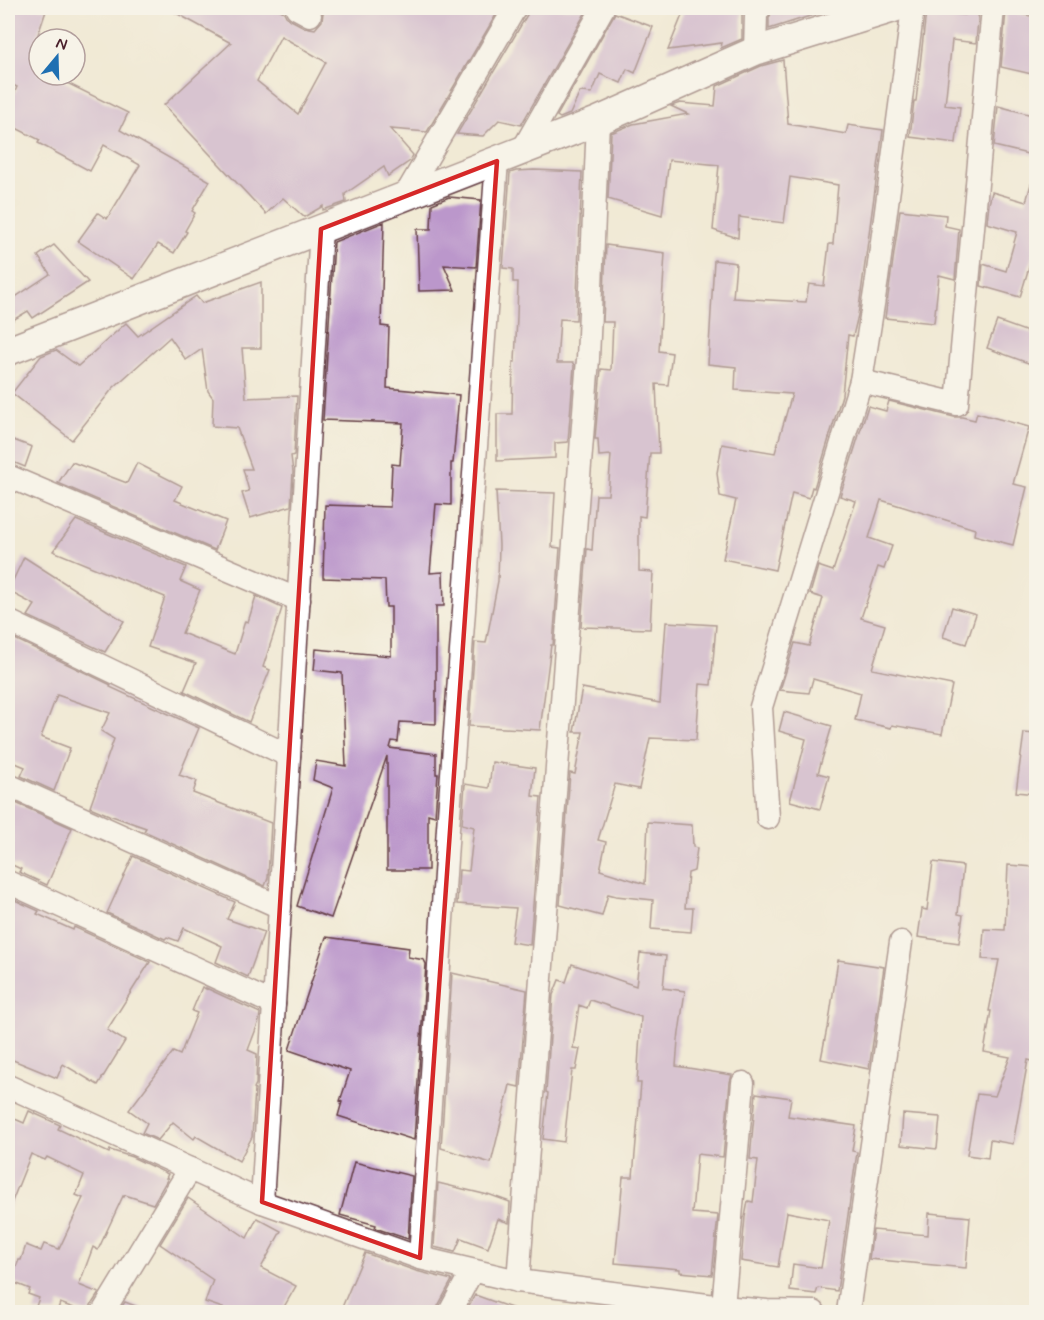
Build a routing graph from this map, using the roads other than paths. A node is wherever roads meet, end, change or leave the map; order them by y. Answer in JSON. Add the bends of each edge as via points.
{"nodes":[{"id":1,"x":515,"y":8,"type":"edge"},
{"id":2,"x":603,"y":8,"type":"edge"},
{"id":3,"x":760,"y":8,"type":"edge"},
{"id":4,"x":894,"y":8,"type":"edge"},
{"id":5,"x":913,"y":8,"type":"edge"},
{"id":6,"x":993,"y":8,"type":"edge"},
{"id":7,"x":755,"y":51,"type":"junction"},
{"id":8,"x":598,"y":121,"type":"junction"},
{"id":9,"x":510,"y":156,"type":"junction"},
{"id":10,"x":405,"y":196,"type":"junction"},
{"id":11,"x":321,"y":229,"type":"junction"},
{"id":12,"x":8,"y":351,"type":"edge"},
{"id":13,"x":861,"y":381,"type":"junction"},
{"id":14,"x":8,"y":476,"type":"edge"},
{"id":15,"x":299,"y":600,"type":"junction"},
{"id":16,"x":8,"y":621,"type":"edge"},
{"id":17,"x":289,"y":756,"type":"junction"},
{"id":18,"x":8,"y":785,"type":"edge"},
{"id":19,"x":768,"y":818,"type":"dead end"},
{"id":20,"x":8,"y":882,"type":"edge"},
{"id":21,"x":280,"y":907,"type":"junction"},
{"id":22,"x":901,"y":942,"type":"dead end"},
{"id":23,"x":274,"y":1004,"type":"junction"},
{"id":24,"x":743,"y":1083,"type":"dead end"},
{"id":25,"x":8,"y":1086,"type":"edge"},
{"id":26,"x":190,"y":1169,"type":"junction"},
{"id":27,"x":262,"y":1202,"type":"junction"},
{"id":28,"x":420,"y":1258,"type":"junction"},
{"id":29,"x":472,"y":1271,"type":"junction"},
{"id":30,"x":518,"y":1281,"type":"junction"},
{"id":31,"x":723,"y":1307,"type":"junction"},
{"id":32,"x":103,"y":1312,"type":"edge"},
{"id":33,"x":450,"y":1312,"type":"edge"},
{"id":34,"x":767,"y":1312,"type":"edge"},
{"id":35,"x":814,"y":1312,"type":"edge"},
{"id":36,"x":848,"y":1312,"type":"edge"}],
"edges":[{"from":1,"to":10,"type":"street"},
{"from":2,"to":9,"type":"street"},
{"from":3,"to":7,"type":"street","via":[[756,14]]},
{"from":4,"to":7,"type":"street"},
{"from":5,"to":13,"type":"street"},
{"from":6,"to":13,"type":"street","via":[[957,404]]},
{"from":7,"to":8,"type":"street"},
{"from":8,"to":9,"type":"street"},
{"from":8,"to":30,"type":"street","via":[[588,358]]},
{"from":9,"to":10,"type":"street"},
{"from":9,"to":28,"type":"street","via":[[448,828]]},
{"from":10,"to":11,"type":"street"},
{"from":11,"to":12,"type":"street"},
{"from":11,"to":15,"type":"street"},
{"from":13,"to":19,"type":"street","via":[[761,707]]},
{"from":14,"to":15,"type":"street"},
{"from":15,"to":17,"type":"street"},
{"from":16,"to":17,"type":"street"},
{"from":17,"to":21,"type":"street"},
{"from":18,"to":21,"type":"street"},
{"from":20,"to":23,"type":"street"},
{"from":21,"to":23,"type":"street"},
{"from":22,"to":36,"type":"street"},
{"from":23,"to":27,"type":"street"},
{"from":24,"to":31,"type":"street"},
{"from":25,"to":26,"type":"street"},
{"from":26,"to":27,"type":"street"},
{"from":26,"to":32,"type":"street"},
{"from":27,"to":28,"type":"street"},
{"from":28,"to":29,"type":"street"},
{"from":29,"to":30,"type":"street"},
{"from":29,"to":33,"type":"street"},
{"from":30,"to":31,"type":"street"},
{"from":31,"to":34,"type":"street"},
{"from":34,"to":35,"type":"street"}]}
